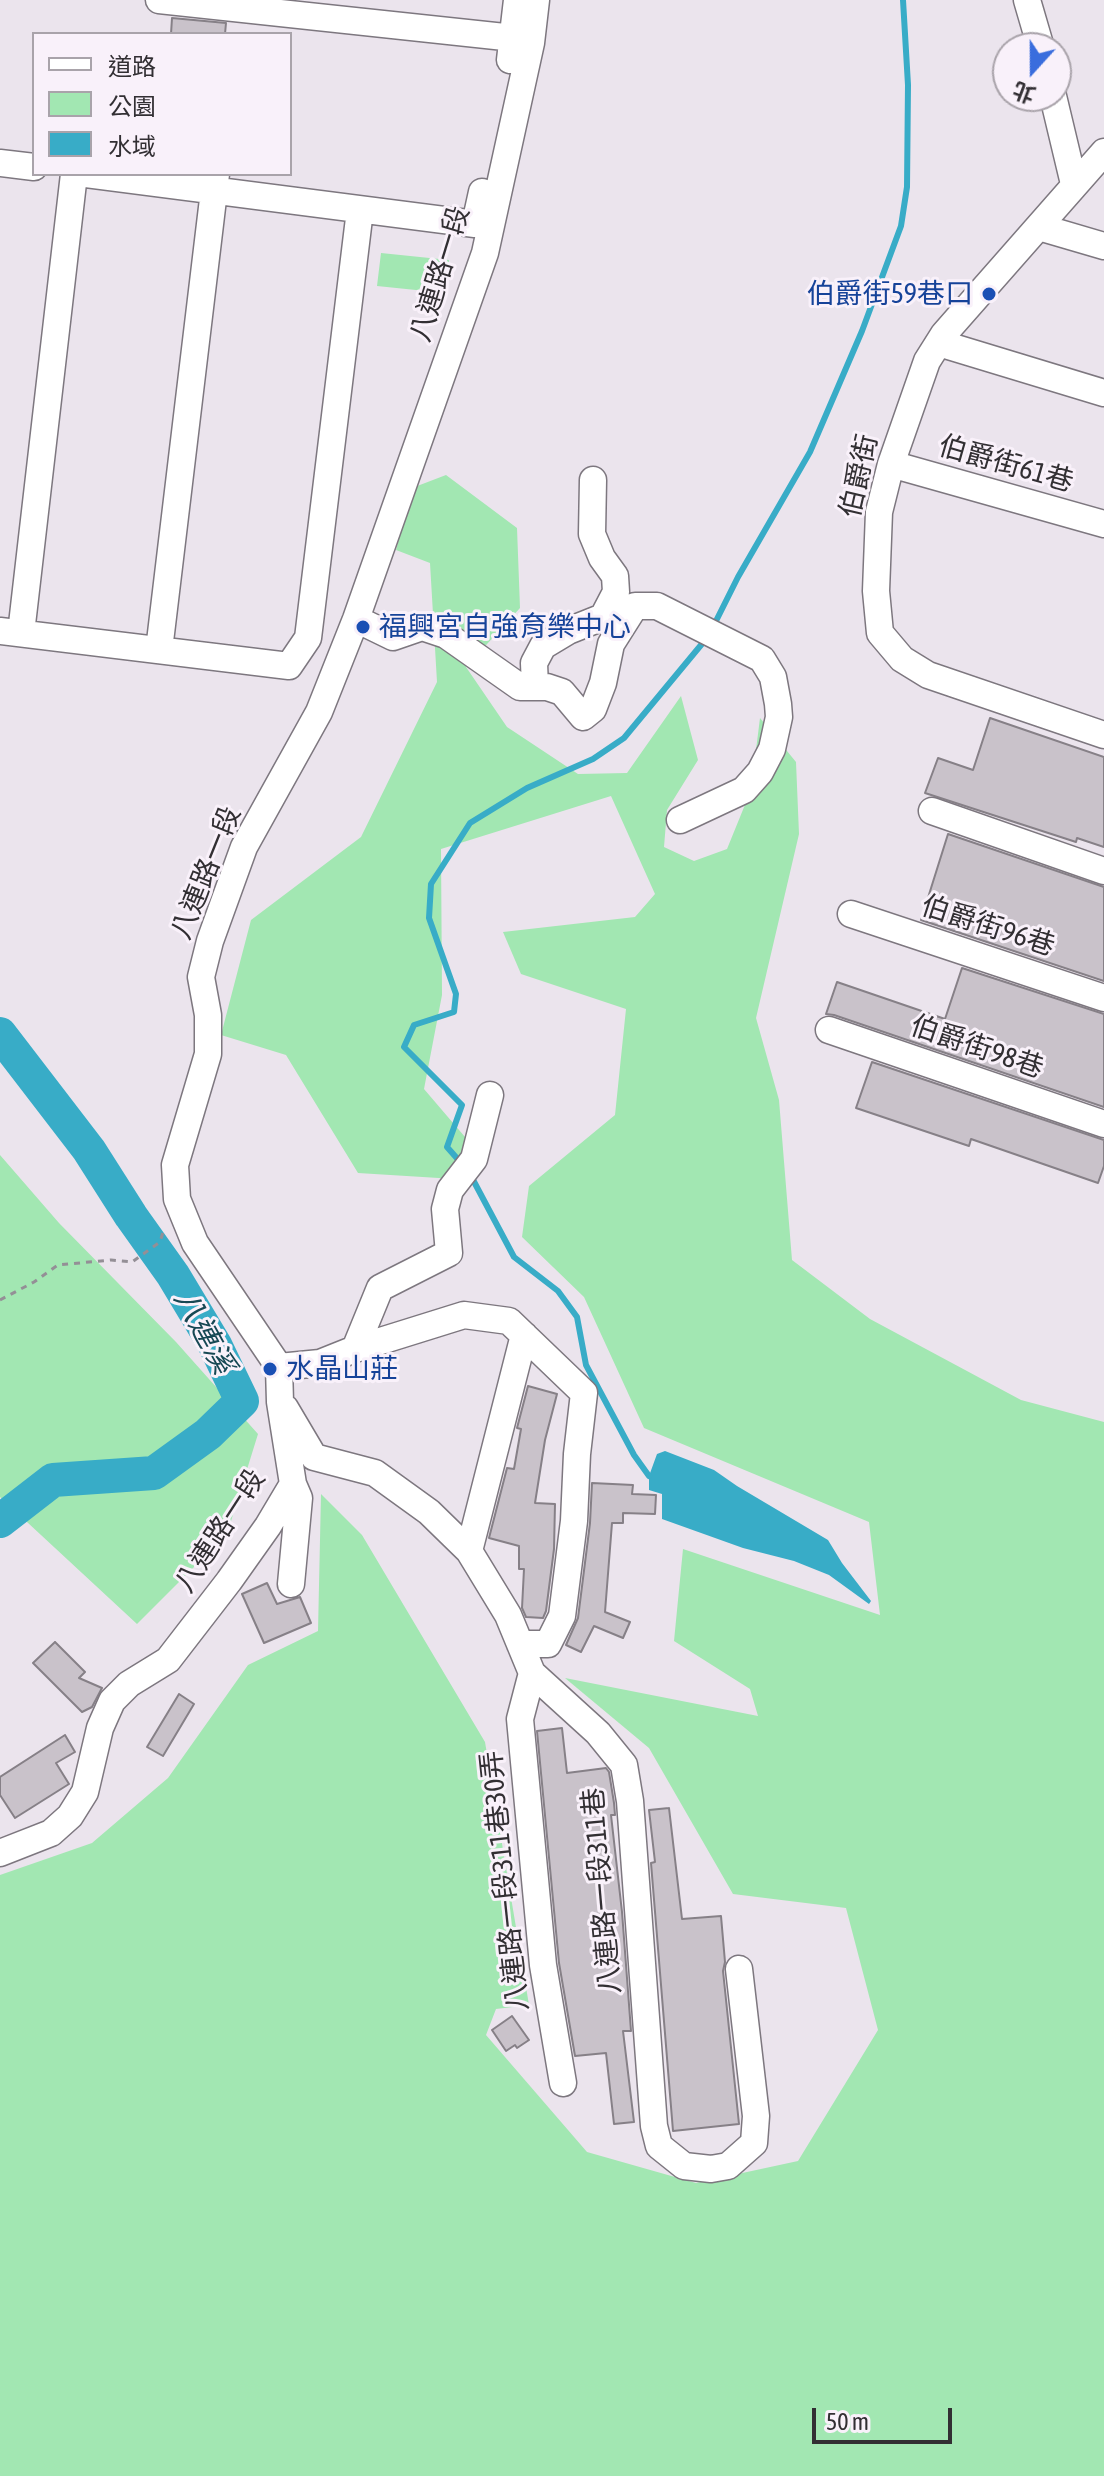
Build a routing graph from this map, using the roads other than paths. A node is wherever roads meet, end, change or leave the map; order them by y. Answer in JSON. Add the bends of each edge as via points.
{"nodes":[{"id":1,"x":159,"y":0,"type":"edge"},
{"id":2,"x":517,"y":0,"type":"edge"},
{"id":3,"x":536,"y":0,"type":"edge"},
{"id":4,"x":1027,"y":0,"type":"edge"},
{"id":5,"x":1036,"y":32,"type":"edge"},
{"id":6,"x":514,"y":38,"type":"junction"},
{"id":7,"x":1057,"y":112,"type":"edge"},
{"id":8,"x":1104,"y":152,"type":"edge"},
{"id":9,"x":0,"y":163,"type":"edge"},
{"id":10,"x":32,"y":167,"type":"edge"},
{"id":11,"x":74,"y":176,"type":"edge"},
{"id":12,"x":118,"y":176,"type":"edge"},
{"id":13,"x":214,"y":182,"type":"edge"},
{"id":14,"x":1074,"y":184,"type":"junction"},
{"id":15,"x":360,"y":210,"type":"junction"},
{"id":16,"x":1039,"y":227,"type":"junction"},
{"id":17,"x":1104,"y":246,"type":"edge"},
{"id":18,"x":939,"y":343,"type":"junction"},
{"id":19,"x":1104,"y":393,"type":"edge"},
{"id":20,"x":891,"y":464,"type":"junction"},
{"id":21,"x":593,"y":480,"type":"dead end"},
{"id":22,"x":1104,"y":524,"type":"edge"},
{"id":23,"x":356,"y":619,"type":"junction"},
{"id":24,"x":10,"y":632,"type":"edge"},
{"id":25,"x":159,"y":650,"type":"junction"},
{"id":26,"x":535,"y":687,"type":"junction"},
{"id":27,"x":1104,"y":735,"type":"edge"},
{"id":28,"x":932,"y":811,"type":"dead end"},
{"id":29,"x":680,"y":820,"type":"dead end"},
{"id":30,"x":1104,"y":871,"type":"edge"},
{"id":31,"x":851,"y":914,"type":"dead end"},
{"id":32,"x":1104,"y":998,"type":"edge"},
{"id":33,"x":829,"y":1030,"type":"dead end"},
{"id":34,"x":490,"y":1095,"type":"dead end"},
{"id":35,"x":1104,"y":1124,"type":"edge"},
{"id":36,"x":530,"y":1340,"type":"junction"},
{"id":37,"x":355,"y":1349,"type":"junction"},
{"id":38,"x":279,"y":1367,"type":"junction"},
{"id":39,"x":280,"y":1402,"type":"junction"},
{"id":40,"x":293,"y":1484,"type":"junction"},
{"id":41,"x":469,"y":1551,"type":"junction"},
{"id":42,"x":291,"y":1584,"type":"dead end"},
{"id":43,"x":520,"y":1644,"type":"junction"},
{"id":44,"x":532,"y":1673,"type":"junction"},
{"id":45,"x":0,"y":1853,"type":"edge"},
{"id":46,"x":739,"y":1969,"type":"dead end"},
{"id":47,"x":563,"y":2083,"type":"dead end"}],
"edges":[{"from":1,"to":6,"type":"street"},
{"from":2,"to":6,"type":"street"},
{"from":3,"to":23,"type":"street","name":"八連路一段","via":[[485,253]]},
{"from":4,"to":5,"type":"street"},
{"from":6,"to":15,"type":"street","via":[[475,224]]},
{"from":7,"to":14,"type":"street"},
{"from":8,"to":14,"type":"street","name":"伯爵街"},
{"from":9,"to":10,"type":"street"},
{"from":11,"to":24,"type":"street"},
{"from":12,"to":13,"type":"street"},
{"from":13,"to":15,"type":"street"},
{"from":13,"to":25,"type":"street"},
{"from":14,"to":16,"type":"street","name":"伯爵街"},
{"from":15,"to":25,"type":"street","via":[[308,638],[289,666]]},
{"from":16,"to":17,"type":"street"},
{"from":16,"to":18,"type":"street","name":"伯爵街"},
{"from":18,"to":19,"type":"street"},
{"from":18,"to":20,"type":"street","name":"伯爵街","via":[[927,361]]},
{"from":20,"to":22,"type":"street","name":"伯爵街61巷"},
{"from":20,"to":27,"type":"street","name":"伯爵街","via":[[879,512],[880,633],[902,659],[928,675]]},
{"from":21,"to":26,"type":"street","via":[[592,534],[615,576],[616,592],[603,617],[543,646],[534,663]]},
{"from":23,"to":26,"type":"street","via":[[393,637],[422,627],[446,635],[520,687]]},
{"from":23,"to":38,"type":"street","name":"八連路一段","via":[[319,712],[244,847],[210,941],[201,977],[208,1054],[175,1165],[177,1199],[195,1243]]},
{"from":24,"to":25,"type":"street"},
{"from":26,"to":29,"type":"street","via":[[562,692],[583,717],[593,709],[611,644],[635,606],[657,606],[762,659],[773,677],[778,704],[772,749],[744,790]]},
{"from":28,"to":30,"type":"street"},
{"from":31,"to":32,"type":"street","name":"伯爵街96巷"},
{"from":33,"to":35,"type":"street","name":"伯爵街98巷"},
{"from":34,"to":37,"type":"street","via":[[474,1159],[450,1190],[445,1209],[449,1253],[380,1288]]},
{"from":36,"to":37,"type":"street","via":[[509,1321],[464,1315]]},
{"from":36,"to":41,"type":"street"},
{"from":36,"to":43,"type":"street","via":[[584,1393],[562,1616],[548,1644]]},
{"from":37,"to":38,"type":"street","via":[[320,1363]]},
{"from":38,"to":39,"type":"street","name":"八連路一段"},
{"from":39,"to":40,"type":"street","name":"八連路一段"},
{"from":39,"to":41,"type":"street","name":"八連路一段311巷","via":[[314,1457],[375,1473],[429,1512]]},
{"from":40,"to":42,"type":"street","via":[[299,1498]]},
{"from":40,"to":45,"type":"street","name":"八連路一段","via":[[168,1660],[112,1701],[85,1792],[70,1816],[51,1833]]},
{"from":41,"to":43,"type":"street","name":"八連路一段311巷"},
{"from":43,"to":44,"type":"street","name":"八連路一段311巷"},
{"from":44,"to":46,"type":"street","name":"八連路一段311巷","via":[[598,1733],[624,1765],[654,2126],[659,2146],[684,2166],[728,2166],[754,2143],[756,2116]]},
{"from":44,"to":47,"type":"street","name":"八連路一段311巷30弄","via":[[520,1719],[543,1965]]}]}
